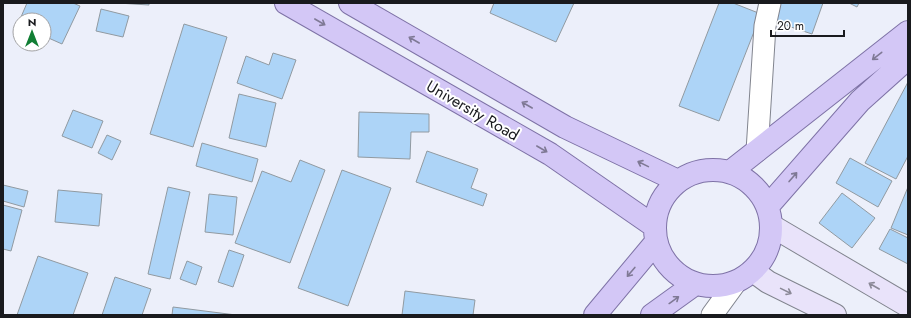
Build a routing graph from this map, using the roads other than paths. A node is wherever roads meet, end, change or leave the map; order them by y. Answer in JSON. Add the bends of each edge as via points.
{"nodes":[{"id":1,"x":286,"y":3,"type":"edge"},
{"id":2,"x":350,"y":3,"type":"edge"},
{"id":3,"x":770,"y":3,"type":"edge"},
{"id":4,"x":908,"y":32,"type":"edge"},
{"id":5,"x":908,"y":58,"type":"edge"},
{"id":6,"x":757,"y":151,"type":"junction"},
{"id":7,"x":730,"y":172,"type":"junction"},
{"id":8,"x":678,"y":181,"type":"junction"},
{"id":9,"x":770,"y":216,"type":"junction"},
{"id":10,"x":655,"y":234,"type":"junction"},
{"id":11,"x":745,"y":276,"type":"junction"},
{"id":12,"x":695,"y":284,"type":"junction"},
{"id":13,"x":908,"y":306,"type":"edge"},
{"id":14,"x":595,"y":315,"type":"edge"},
{"id":15,"x":652,"y":315,"type":"edge"},
{"id":16,"x":712,"y":315,"type":"edge"},
{"id":17,"x":835,"y":315,"type":"edge"}],
"edges":[{"from":1,"to":10,"type":"main road","name":"University Road","one_way":true,"via":[[550,154]]},
{"from":8,"to":2,"type":"main road","name":"University Road","one_way":true,"via":[[565,127]]},
{"from":3,"to":6,"type":"street","via":[[765,26]]},
{"from":4,"to":6,"type":"main road","one_way":true},
{"from":9,"to":5,"type":"main road","one_way":true,"via":[[860,101]]},
{"from":6,"to":7,"type":"main road"},
{"from":7,"to":8,"type":"main road","via":[[712,169],[694,172]]},
{"from":7,"to":9,"type":"main road","via":[[746,179],[759,191]]},
{"from":8,"to":10,"type":"main road","via":[[665,194],[657,209]]},
{"from":9,"to":11,"type":"main road","via":[[770,243],[764,258]]},
{"from":13,"to":9,"type":"street","one_way":true},
{"from":10,"to":12,"type":"main road","via":[[664,261],[678,275]]},
{"from":10,"to":14,"type":"main road","one_way":true},
{"from":11,"to":12,"type":"main road","via":[[716,287]]},
{"from":11,"to":16,"type":"street"},
{"from":11,"to":17,"type":"street","one_way":true,"via":[[768,282]]},
{"from":15,"to":12,"type":"main road","one_way":true}]}
